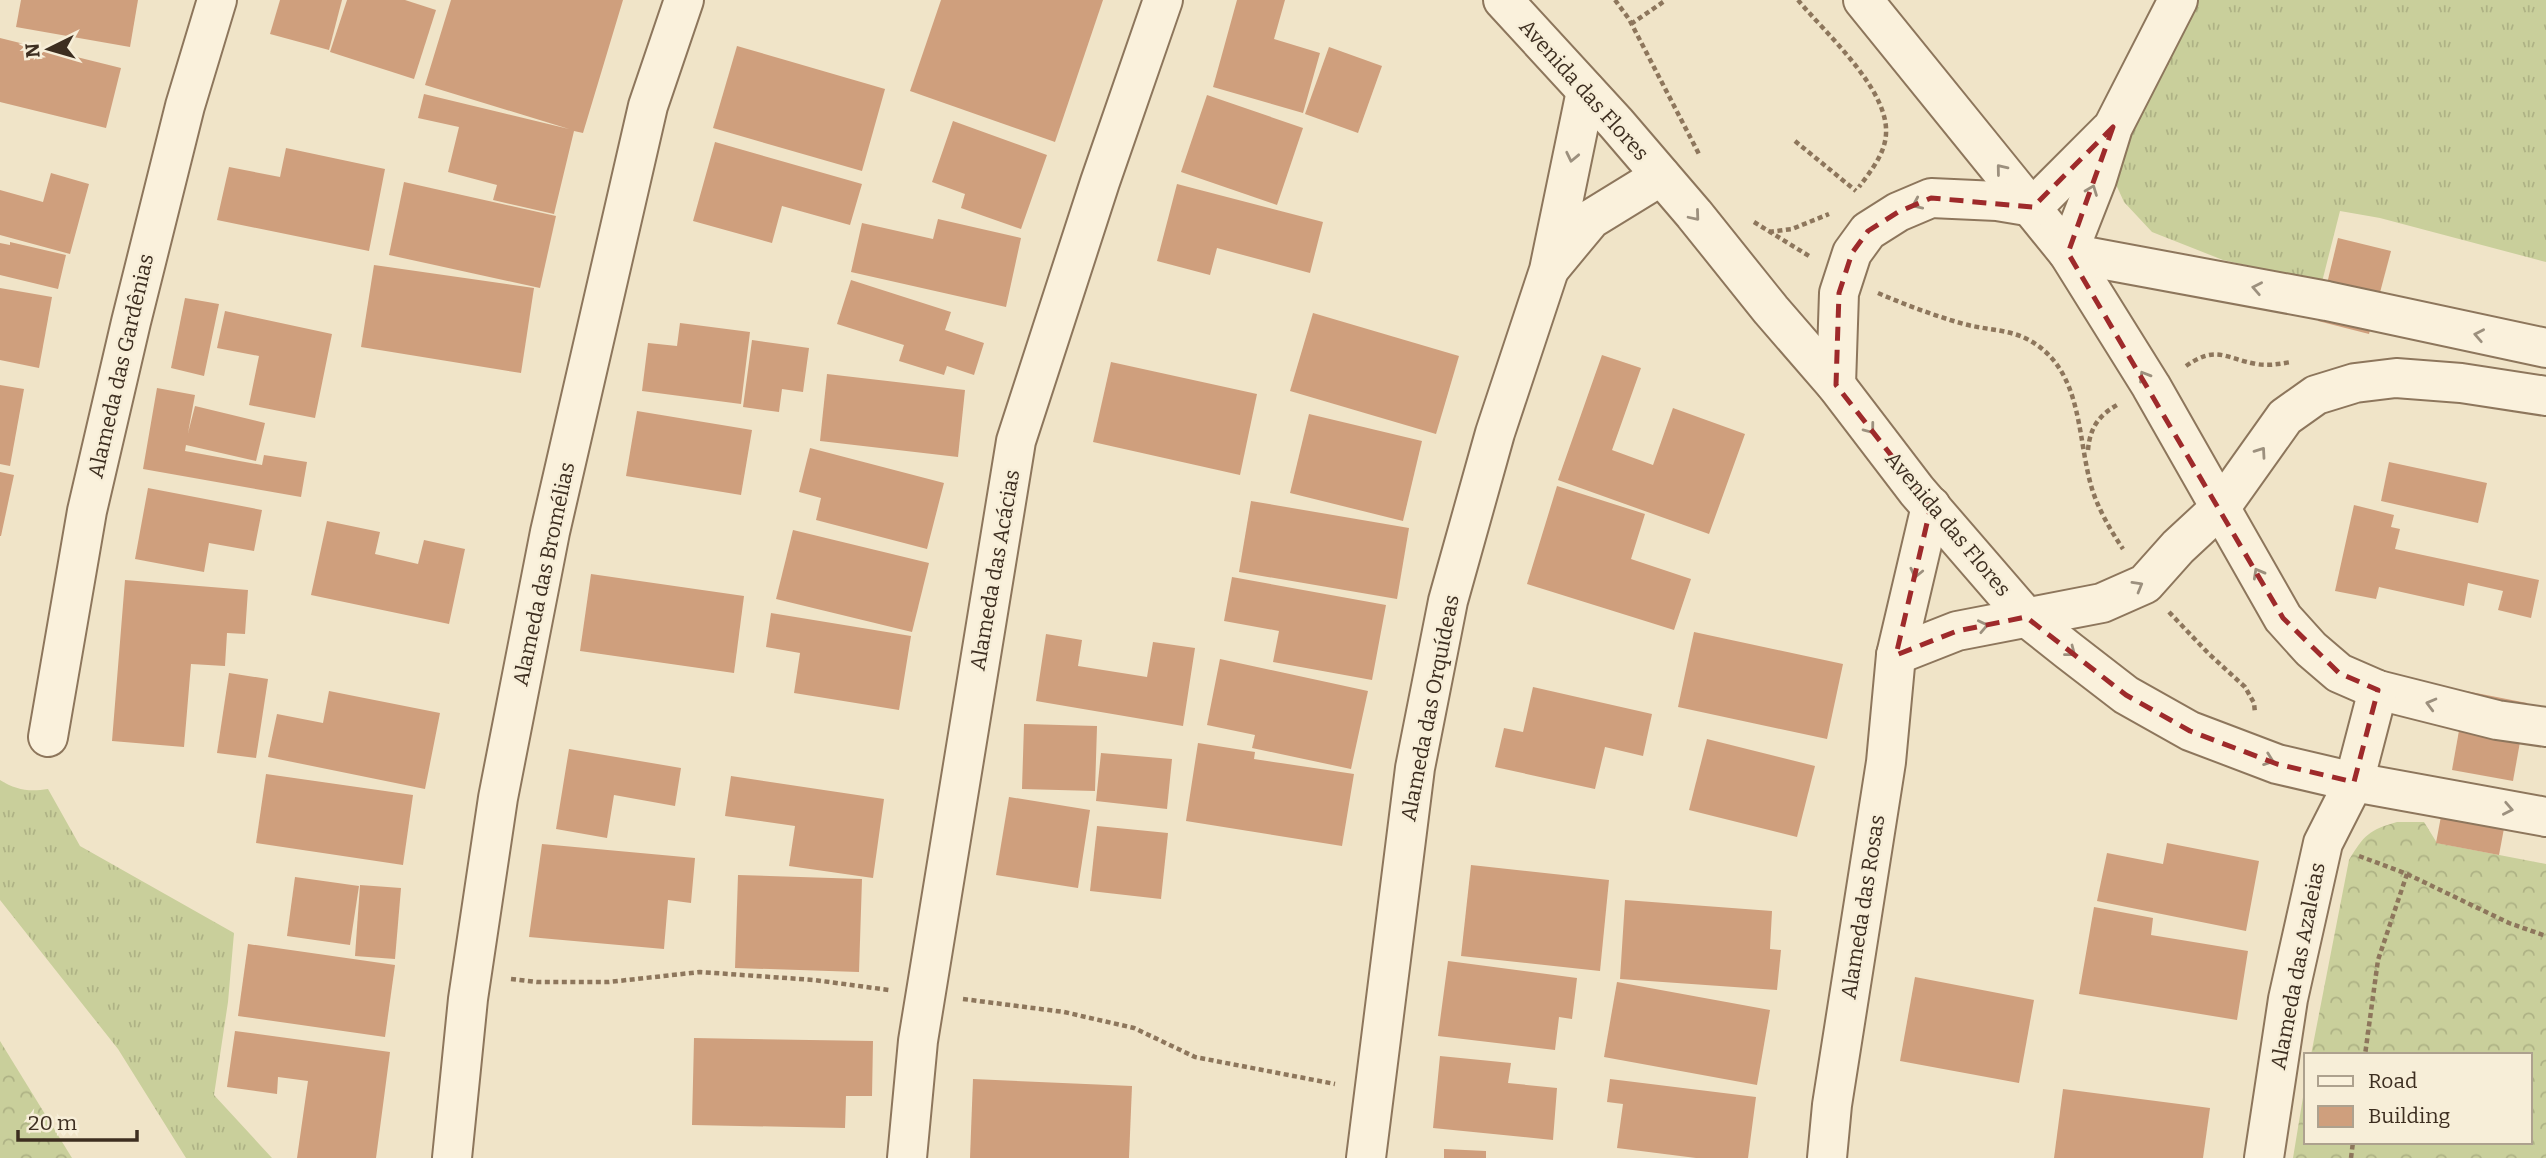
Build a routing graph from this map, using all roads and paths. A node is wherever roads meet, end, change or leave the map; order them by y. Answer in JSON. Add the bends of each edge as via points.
{"nodes":[{"id":1,"x":217,"y":0,"type":"edge"},
{"id":2,"x":684,"y":0,"type":"edge"},
{"id":3,"x":1163,"y":0,"type":"edge"},
{"id":4,"x":1503,"y":0,"type":"edge"},
{"id":5,"x":1615,"y":0,"type":"edge"},
{"id":6,"x":1666,"y":0,"type":"edge"},
{"id":7,"x":1798,"y":0,"type":"edge"},
{"id":8,"x":1863,"y":0,"type":"edge"},
{"id":9,"x":2178,"y":0,"type":"edge"},
{"id":10,"x":1631,"y":23,"type":"junction"},
{"id":11,"x":1586,"y":91,"type":"junction"},
{"id":12,"x":2113,"y":127,"type":"junction"},
{"id":13,"x":1796,"y":141,"type":"dead end"},
{"id":14,"x":1703,"y":162,"type":"dead end"},
{"id":15,"x":1661,"y":176,"type":"junction"},
{"id":16,"x":1856,"y":191,"type":"junction"},
{"id":17,"x":1848,"y":199,"type":"dead end"},
{"id":18,"x":2033,"y":207,"type":"junction"},
{"id":19,"x":1833,"y":212,"type":"dead end"},
{"id":20,"x":1749,"y":217,"type":"dead end"},
{"id":21,"x":1769,"y":232,"type":"junction"},
{"id":22,"x":2068,"y":253,"type":"junction"},
{"id":23,"x":1549,"y":270,"type":"junction"},
{"id":24,"x":1844,"y":275,"type":"junction"},
{"id":25,"x":2546,"y":348,"type":"edge"},
{"id":26,"x":1836,"y":385,"type":"junction"},
{"id":27,"x":2546,"y":396,"type":"edge"},
{"id":28,"x":1931,"y":506,"type":"junction"},
{"id":29,"x":2221,"y":507,"type":"junction"},
{"id":30,"x":2145,"y":584,"type":"junction"},
{"id":31,"x":2026,"y":617,"type":"junction"},
{"id":32,"x":1896,"y":655,"type":"junction"},
{"id":33,"x":2378,"y":690,"type":"junction"},
{"id":34,"x":2546,"y":727,"type":"edge"},
{"id":35,"x":48,"y":737,"type":"dead end"},
{"id":36,"x":2242,"y":750,"type":"junction"},
{"id":37,"x":2354,"y":782,"type":"junction"},
{"id":38,"x":2546,"y":817,"type":"edge"},
{"id":39,"x":2323,"y":843,"type":"junction"},
{"id":40,"x":2407,"y":874,"type":"junction"},
{"id":41,"x":2546,"y":936,"type":"edge"},
{"id":42,"x":2365,"y":1053,"type":"edge"},
{"id":43,"x":452,"y":1158,"type":"edge"},
{"id":44,"x":907,"y":1158,"type":"edge"},
{"id":45,"x":1366,"y":1158,"type":"edge"},
{"id":46,"x":1827,"y":1158,"type":"edge"},
{"id":47,"x":2264,"y":1158,"type":"edge"}],
"edges":[{"from":1,"to":35,"type":"street","name":"Alameda das Gardênias","via":[[185,106],[87,511]]},
{"from":2,"to":43,"type":"street","name":"Alameda das Bromélias","via":[[648,106],[550,532],[498,798],[468,999]]},
{"from":3,"to":44,"type":"street","name":"Alameda das Acácias","via":[[1016,441],[920,1029]]},
{"from":4,"to":11,"type":"street","name":"Avenida das Flores"},
{"from":5,"to":10,"type":"path"},
{"from":6,"to":10,"type":"path"},
{"from":7,"to":16,"type":"path","via":[[1860,72],[1883,114],[1886,134],[1881,152]]},
{"from":18,"to":8,"type":"street","one_way":true},
{"from":9,"to":12,"type":"street"},
{"from":10,"to":14,"type":"path"},
{"from":11,"to":15,"type":"street","name":"Avenida das Flores"},
{"from":11,"to":23,"type":"street","name":"Alameda das Orquídeas","one_way":true},
{"from":12,"to":18,"type":"street"},
{"from":22,"to":12,"type":"street","one_way":true},
{"from":13,"to":16,"type":"path"},
{"from":15,"to":23,"type":"street","name":"Alameda das Orquídeas","via":[[1591,219]]},
{"from":15,"to":26,"type":"street","name":"Avenida das Flores","one_way":true},
{"from":16,"to":17,"type":"path"},
{"from":18,"to":22,"type":"street"},
{"from":18,"to":24,"type":"street","one_way":true,"via":[[1931,198],[1868,231],[1852,253]]},
{"from":19,"to":21,"type":"path","via":[[1792,229]]},
{"from":20,"to":21,"type":"path"},
{"from":21,"to":24,"type":"path"},
{"from":25,"to":22,"type":"street","one_way":true},
{"from":29,"to":22,"type":"street","one_way":true},
{"from":23,"to":45,"type":"street","name":"Alameda das Orquídeas","via":[[1495,433],[1448,601],[1415,768]]},
{"from":24,"to":26,"type":"street","via":[[1839,293]]},
{"from":24,"to":30,"type":"path","via":[[1919,310],[2013,333],[2030,340],[2053,360],[2077,410],[2092,489]]},
{"from":26,"to":28,"type":"street","name":"Avenida das Flores","one_way":true},
{"from":29,"to":27,"type":"street","one_way":true,"via":[[2286,416],[2316,394],[2396,378]]},
{"from":28,"to":31,"type":"street","name":"Avenida das Flores"},
{"from":28,"to":32,"type":"street","name":"Alameda das Rosas","one_way":true},
{"from":29,"to":30,"type":"street"},
{"from":33,"to":29,"type":"street","one_way":true,"via":[[2339,673],[2283,618]]},
{"from":31,"to":30,"type":"street","one_way":true,"via":[[2102,603]]},
{"from":30,"to":36,"type":"path","via":[[2252,696],[2255,712]]},
{"from":32,"to":31,"type":"street","one_way":true,"via":[[1957,631]]},
{"from":31,"to":36,"type":"street","name":"Avenida das Flores","one_way":true,"via":[[2126,695],[2190,731]]},
{"from":32,"to":46,"type":"street","name":"Alameda das Rosas","via":[[1886,762]]},
{"from":34,"to":33,"type":"street","one_way":true},
{"from":33,"to":37,"type":"street","name":"Alameda das Azaleias"},
{"from":36,"to":37,"type":"street","name":"Avenida das Flores","one_way":true,"via":[[2277,764]]},
{"from":37,"to":38,"type":"street","name":"Avenida das Flores","one_way":true},
{"from":37,"to":39,"type":"street","name":"Alameda das Azaleias"},
{"from":39,"to":40,"type":"path"},
{"from":39,"to":47,"type":"street","name":"Alameda das Azaleias","via":[[2288,999]]},
{"from":40,"to":41,"type":"path"},
{"from":40,"to":42,"type":"path","via":[[2378,960]]}]}
